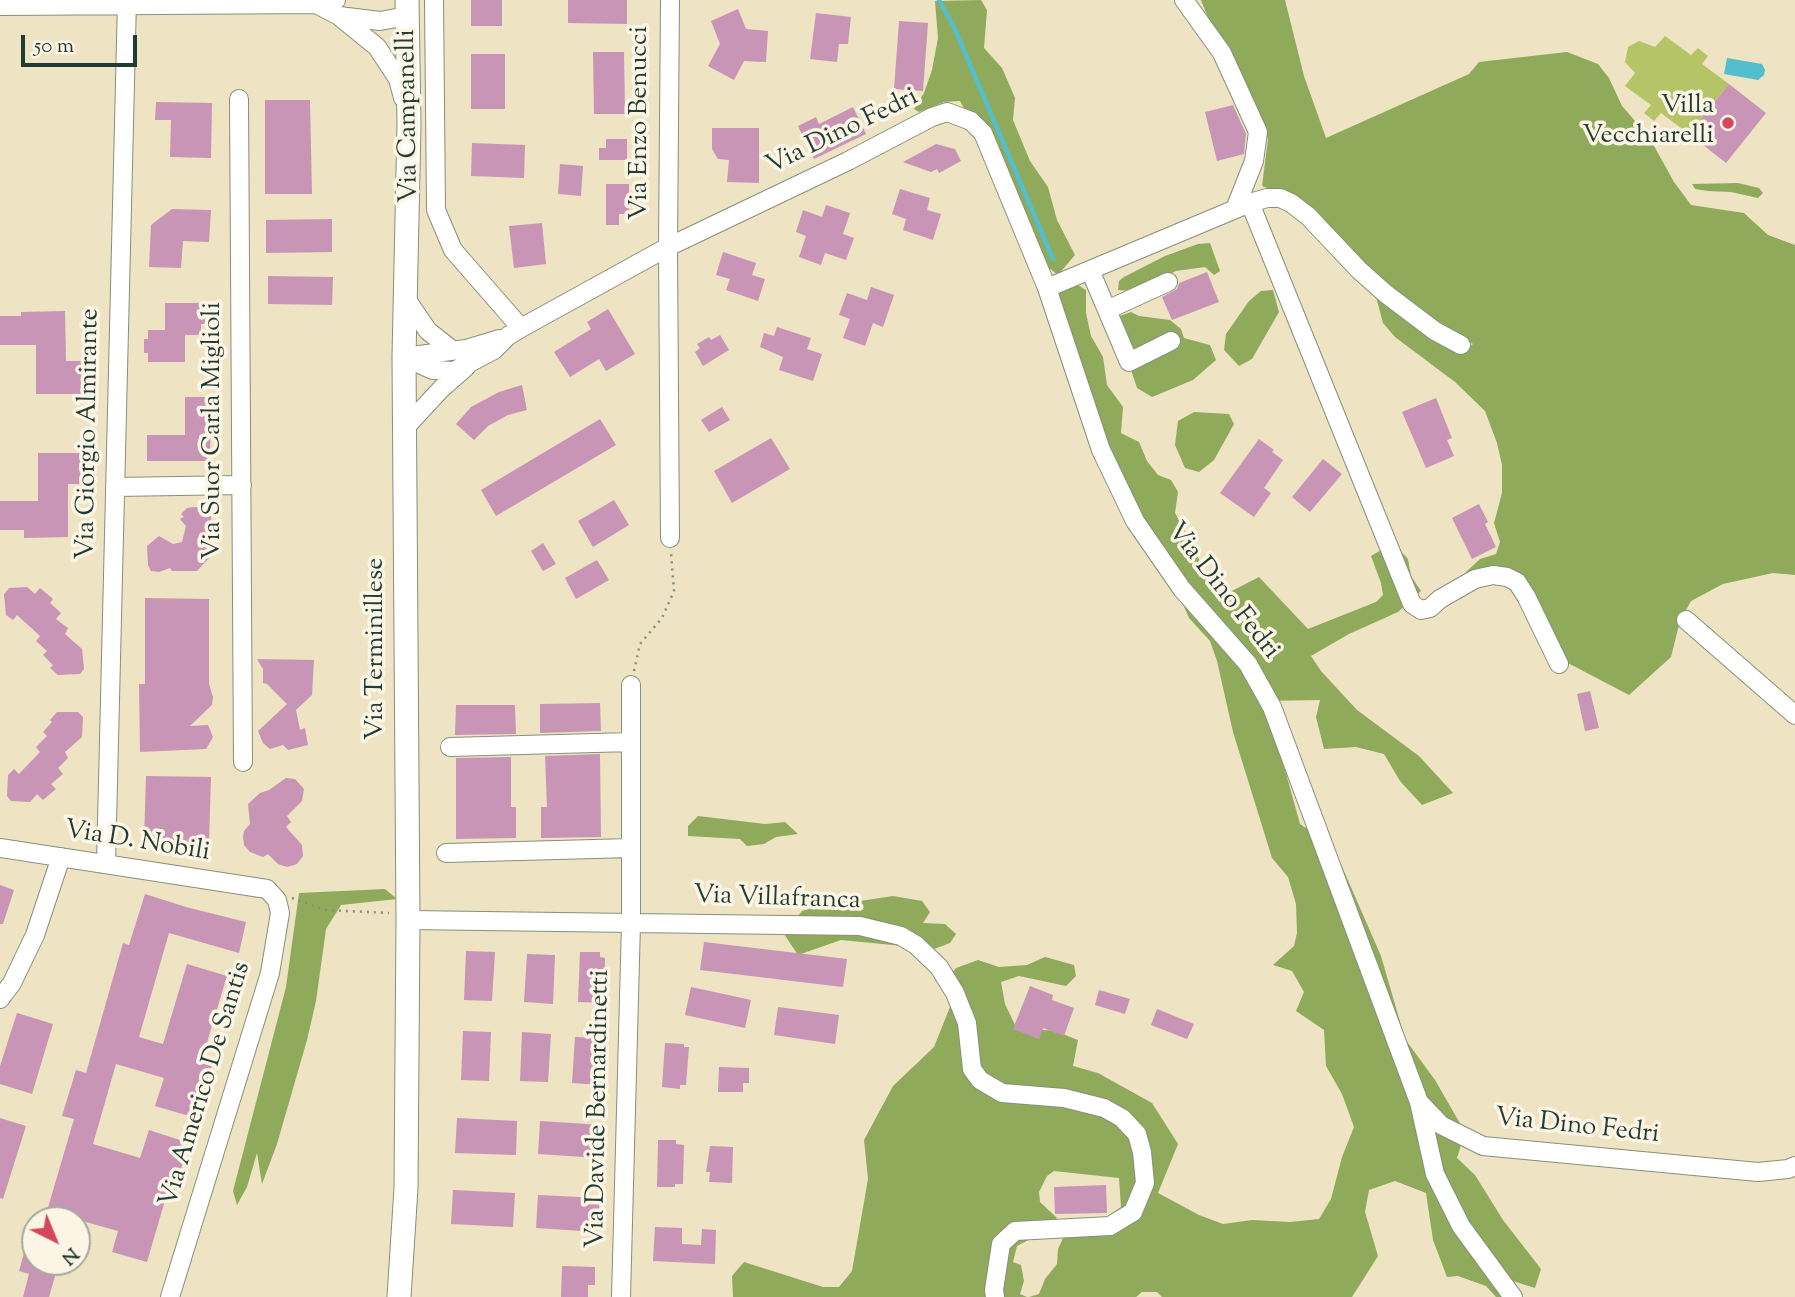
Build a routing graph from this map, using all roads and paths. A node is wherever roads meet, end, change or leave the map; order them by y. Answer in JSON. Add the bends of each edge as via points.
{"nodes":[{"id":1,"x":434,"y":0,"type":"edge"},
{"id":2,"x":670,"y":0,"type":"edge"},
{"id":3,"x":1184,"y":0,"type":"edge"},
{"id":4,"x":127,"y":3,"type":"edge"},
{"id":5,"x":405,"y":4,"type":"edge"},
{"id":6,"x":0,"y":6,"type":"edge"},
{"id":7,"x":338,"y":8,"type":"edge"},
{"id":8,"x":239,"y":99,"type":"dead end"},
{"id":9,"x":409,"y":125,"type":"junction"},
{"id":10,"x":1242,"y":206,"type":"junction"},
{"id":11,"x":668,"y":247,"type":"junction"},
{"id":12,"x":1090,"y":270,"type":"junction"},
{"id":13,"x":1168,"y":282,"type":"dead end"},
{"id":14,"x":1047,"y":288,"type":"junction"},
{"id":15,"x":405,"y":297,"type":"junction"},
{"id":16,"x":1107,"y":310,"type":"junction"},
{"id":17,"x":515,"y":332,"type":"junction"},
{"id":18,"x":1171,"y":341,"type":"dead end"},
{"id":19,"x":1461,"y":345,"type":"dead end"},
{"id":20,"x":451,"y":349,"type":"junction"},
{"id":21,"x":404,"y":357,"type":"junction"},
{"id":22,"x":468,"y":365,"type":"junction"},
{"id":23,"x":404,"y":429,"type":"junction"},
{"id":24,"x":242,"y":485,"type":"junction"},
{"id":25,"x":116,"y":487,"type":"junction"},
{"id":26,"x":670,"y":538,"type":"joint"},
{"id":27,"x":1686,"y":620,"type":"dead end"},
{"id":28,"x":1559,"y":664,"type":"dead end"},
{"id":29,"x":631,"y":685,"type":"joint"},
{"id":30,"x":1795,"y":715,"type":"edge"},
{"id":31,"x":631,"y":741,"type":"junction"},
{"id":32,"x":450,"y":747,"type":"dead end"},
{"id":33,"x":243,"y":762,"type":"dead end"},
{"id":34,"x":0,"y":848,"type":"edge"},
{"id":35,"x":631,"y":848,"type":"junction"},
{"id":36,"x":446,"y":853,"type":"dead end"},
{"id":37,"x":61,"y":857,"type":"junction"},
{"id":38,"x":106,"y":864,"type":"junction"},
{"id":39,"x":267,"y":889,"type":"junction"},
{"id":40,"x":408,"y":920,"type":"junction"},
{"id":41,"x":631,"y":923,"type":"junction"},
{"id":42,"x":0,"y":999,"type":"edge"},
{"id":43,"x":1419,"y":1102,"type":"junction"},
{"id":44,"x":1795,"y":1166,"type":"edge"},
{"id":45,"x":170,"y":1297,"type":"edge"},
{"id":46,"x":399,"y":1297,"type":"edge"},
{"id":47,"x":621,"y":1297,"type":"edge"},
{"id":48,"x":995,"y":1297,"type":"edge"},
{"id":49,"x":1513,"y":1297,"type":"edge"}],
"edges":[{"from":1,"to":17,"type":"street","name":"Via Campanelli","via":[[436,210],[453,250]]},
{"from":2,"to":11,"type":"street","name":"Via Enzo Benucci"},
{"from":3,"to":10,"type":"street","via":[[1222,53],[1258,132]]},
{"from":4,"to":6,"type":"street"},
{"from":4,"to":7,"type":"street"},
{"from":4,"to":25,"type":"street","name":"Via Giorgio Almirante"},
{"from":5,"to":7,"type":"street","via":[[380,21]]},
{"from":5,"to":9,"type":"main road","name":"Via Terminillese"},
{"from":7,"to":9,"type":"street","via":[[390,65]]},
{"from":8,"to":24,"type":"street","name":"Via Suor Carla Miglioli"},
{"from":9,"to":15,"type":"main road","name":"Via Terminillese"},
{"from":10,"to":12,"type":"street"},
{"from":10,"to":19,"type":"street","via":[[1267,198],[1291,203],[1386,294]]},
{"from":10,"to":28,"type":"street","via":[[1412,604],[1420,610],[1430,608],[1475,579],[1507,577],[1517,582],[1526,596]]},
{"from":11,"to":14,"type":"street","name":"Via Dino Fedri","via":[[947,112],[971,121],[983,133]]},
{"from":11,"to":17,"type":"street","name":"Via Dino Fedri"},
{"from":11,"to":26,"type":"street","name":"Via Enzo Benucci"},
{"from":12,"to":14,"type":"street"},
{"from":12,"to":16,"type":"street"},
{"from":13,"to":16,"type":"street"},
{"from":14,"to":43,"type":"street","name":"Via Dino Fedri","via":[[1101,450],[1135,521],[1182,589],[1248,664],[1272,707]]},
{"from":15,"to":20,"type":"street","via":[[428,331]]},
{"from":15,"to":21,"type":"main road","name":"Via Terminillese"},
{"from":16,"to":18,"type":"street","via":[[1129,362]]},
{"from":17,"to":20,"type":"street","name":"Via Dino Fedri","via":[[466,349]]},
{"from":17,"to":22,"type":"street","name":"Via Dino Fedri"},
{"from":20,"to":21,"type":"street","name":"Via Dino Fedri"},
{"from":21,"to":22,"type":"street","name":"Via Dino Fedri","via":[[433,370],[454,371]]},
{"from":21,"to":23,"type":"main road","name":"Via Terminillese"},
{"from":22,"to":23,"type":"street","name":"Via Dino Fedri"},
{"from":23,"to":40,"type":"main road","name":"Via Terminillese"},
{"from":24,"to":25,"type":"street"},
{"from":24,"to":33,"type":"street","name":"Via Suor Carla Miglioli"},
{"from":25,"to":38,"type":"street","name":"Via Giorgio Almirante"},
{"from":26,"to":29,"type":"path","via":[[674,591],[662,618],[640,644]]},
{"from":27,"to":30,"type":"street"},
{"from":29,"to":31,"type":"street","name":"Via Davide Bernardinetti"},
{"from":31,"to":32,"type":"street"},
{"from":31,"to":35,"type":"street","name":"Via Davide Bernardinetti"},
{"from":34,"to":37,"type":"street","name":"Via D. Nobili"},
{"from":35,"to":36,"type":"street"},
{"from":35,"to":41,"type":"street","name":"Via Davide Bernardinetti"},
{"from":37,"to":38,"type":"street","name":"Via D. Nobili"},
{"from":37,"to":42,"type":"street","via":[[34,934],[12,984]]},
{"from":38,"to":39,"type":"street","name":"Via D. Nobili"},
{"from":39,"to":40,"type":"path","via":[[326,910],[388,912]]},
{"from":39,"to":45,"type":"street","name":"Via Americo De Santis","via":[[277,900],[280,913],[270,973]]},
{"from":40,"to":41,"type":"street","name":"Via Villafranca"},
{"from":40,"to":46,"type":"main road","name":"Via Terminillese","via":[[406,1188]]},
{"from":41,"to":47,"type":"street","name":"Via Davide Bernardinetti"},
{"from":41,"to":48,"type":"street","name":"Via Villafranca","via":[[860,926],[901,936],[939,967],[955,993],[967,1023],[972,1069],[980,1080],[1002,1093],[1064,1098],[1104,1108],[1122,1118],[1137,1134],[1142,1152],[1145,1183],[1133,1212],[1110,1226],[1015,1231],[1001,1244]]},
{"from":43,"to":44,"type":"street","name":"Via Dino Fedri","via":[[1441,1125],[1483,1146],[1759,1172]]},
{"from":43,"to":49,"type":"street","via":[[1435,1174],[1461,1226]]}]}
